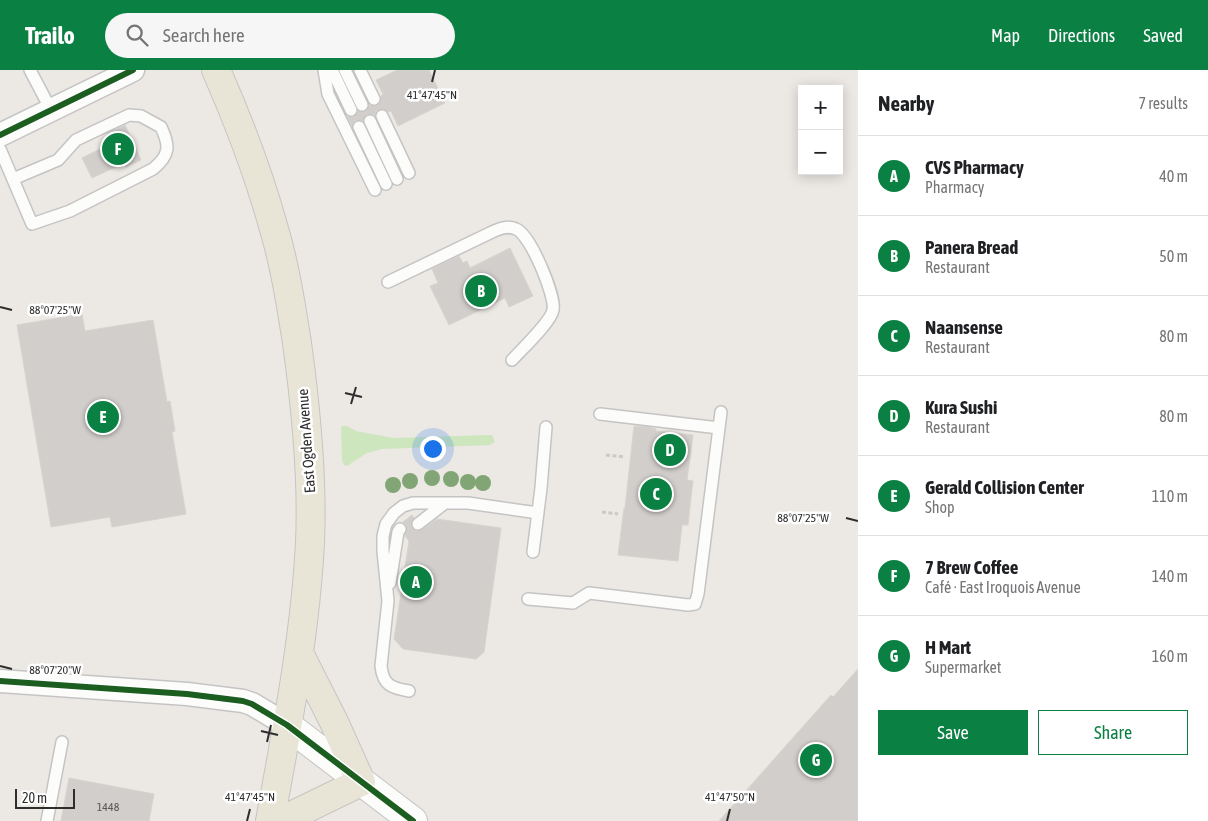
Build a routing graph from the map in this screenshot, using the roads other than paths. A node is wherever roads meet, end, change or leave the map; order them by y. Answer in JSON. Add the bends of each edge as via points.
{"nodes":[{"id":1,"x":30,"y":70,"type":"edge"},
{"id":2,"x":133,"y":70,"type":"edge"},
{"id":3,"x":216,"y":70,"type":"edge"},
{"id":4,"x":324,"y":70,"type":"edge"},
{"id":5,"x":332,"y":70,"type":"edge"},
{"id":6,"x":345,"y":70,"type":"edge"},
{"id":7,"x":360,"y":70,"type":"edge"},
{"id":8,"x":374,"y":99,"type":"dead end"},
{"id":9,"x":51,"y":110,"type":"junction"},
{"id":10,"x":382,"y":116,"type":"dead end"},
{"id":11,"x":370,"y":122,"type":"dead end"},
{"id":12,"x":359,"y":127,"type":"dead end"},
{"id":13,"x":0,"y":135,"type":"edge"},
{"id":14,"x":0,"y":149,"type":"edge"},
{"id":15,"x":409,"y":173,"type":"dead end"},
{"id":16,"x":13,"y":179,"type":"junction"},
{"id":17,"x":375,"y":190,"type":"dead end"},
{"id":18,"x":388,"y":282,"type":"dead end"},
{"id":19,"x":512,"y":360,"type":"dead end"},
{"id":20,"x":721,"y":412,"type":"dead end"},
{"id":21,"x":600,"y":414,"type":"dead end"},
{"id":22,"x":546,"y":427,"type":"dead end"},
{"id":23,"x":719,"y":428,"type":"junction"},
{"id":24,"x":432,"y":503,"type":"junction"},
{"id":25,"x":445,"y":503,"type":"junction"},
{"id":26,"x":538,"y":513,"type":"junction"},
{"id":27,"x":402,"y":532,"type":"dead end"},
{"id":28,"x":533,"y":552,"type":"dead end"},
{"id":29,"x":528,"y":599,"type":"dead end"},
{"id":30,"x":388,"y":601,"type":"junction"},
{"id":31,"x":300,"y":655,"type":"junction"},
{"id":32,"x":0,"y":681,"type":"edge"},
{"id":33,"x":409,"y":692,"type":"dead end"},
{"id":34,"x":287,"y":725,"type":"junction"},
{"id":35,"x":62,"y":742,"type":"dead end"},
{"id":36,"x":361,"y":782,"type":"junction"},
{"id":37,"x":48,"y":821,"type":"edge"},
{"id":38,"x":270,"y":821,"type":"edge"},
{"id":39,"x":287,"y":821,"type":"edge"},
{"id":40,"x":413,"y":821,"type":"edge"}],
"edges":[{"from":1,"to":9,"type":"lane"},
{"from":2,"to":9,"type":"street"},
{"from":3,"to":31,"type":"main road","name":"East Ogden Avenue","via":[[256,170],[275,231],[293,315],[307,435],[310,502]]},
{"from":4,"to":17,"type":"lane","via":[[328,94]]},
{"from":5,"to":6,"type":"lane","via":[[356,108]]},
{"from":7,"to":8,"type":"lane"},
{"from":9,"to":13,"type":"street"},
{"from":10,"to":15,"type":"lane"},
{"from":11,"to":12,"type":"lane","via":[[392,182]]},
{"from":14,"to":16,"type":"lane"},
{"from":16,"to":16,"type":"lane","via":[[32,224],[70,211],[153,169],[163,161],[168,145],[161,127],[141,116],[129,116],[76,140],[58,160]]},
{"from":18,"to":19,"type":"lane","via":[[500,228],[516,228],[527,239],[548,282],[553,310],[547,323]]},
{"from":20,"to":23,"type":"lane"},
{"from":21,"to":23,"type":"lane"},
{"from":22,"to":26,"type":"lane"},
{"from":23,"to":29,"type":"lane","via":[[695,604],[688,606],[589,593],[573,603]]},
{"from":24,"to":25,"type":"lane"},
{"from":24,"to":25,"type":"lane","via":[[416,521]]},
{"from":24,"to":30,"type":"lane","via":[[403,506],[386,524],[383,551]]},
{"from":25,"to":26,"type":"lane"},
{"from":26,"to":28,"type":"lane"},
{"from":27,"to":30,"type":"lane","via":[[398,532]]},
{"from":30,"to":33,"type":"lane","via":[[382,675],[391,687]]},
{"from":31,"to":34,"type":"main road","name":"East Ogden Avenue"},
{"from":31,"to":36,"type":"main road"},
{"from":32,"to":34,"type":"street","via":[[243,701]]},
{"from":34,"to":36,"type":"street"},
{"from":34,"to":38,"type":"main road","name":"East Ogden Avenue"},
{"from":35,"to":37,"type":"lane"},
{"from":36,"to":39,"type":"main road","via":[[291,816]]},
{"from":36,"to":40,"type":"street"}]}
